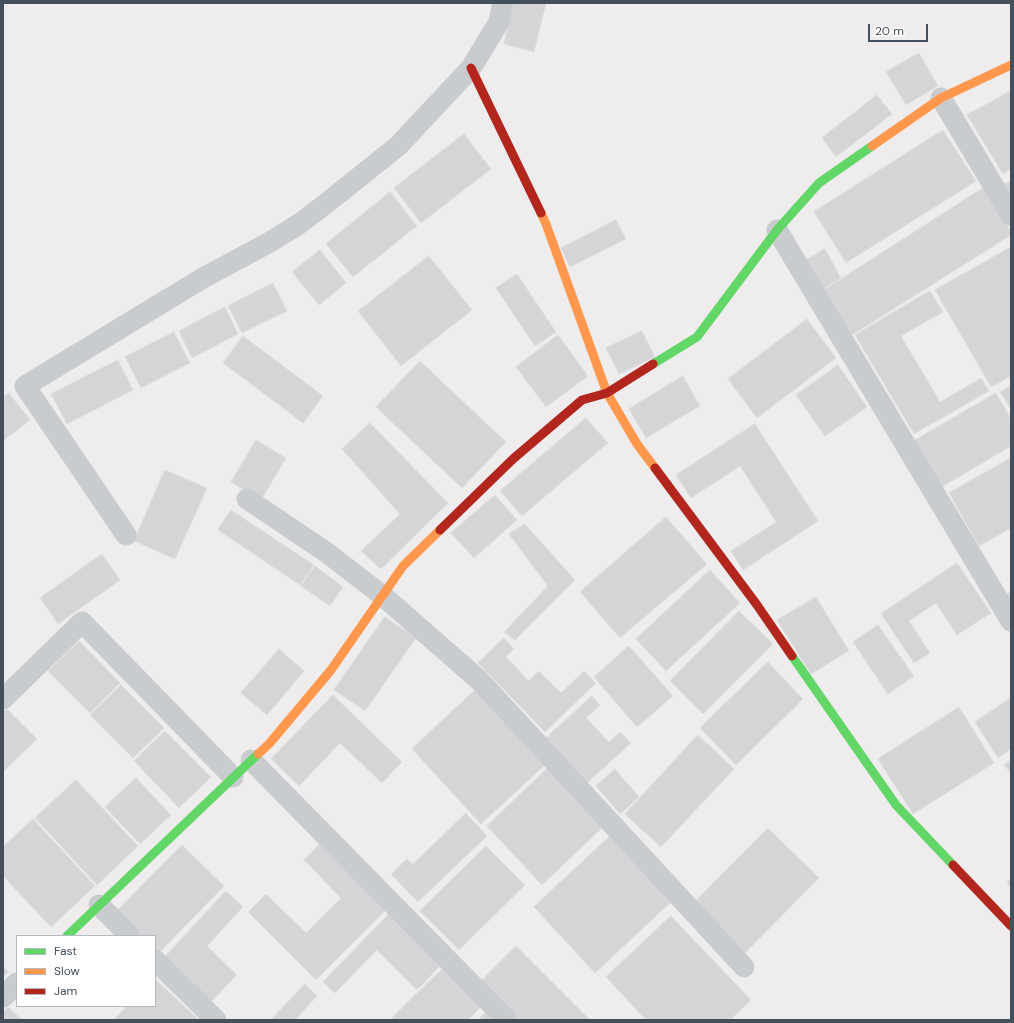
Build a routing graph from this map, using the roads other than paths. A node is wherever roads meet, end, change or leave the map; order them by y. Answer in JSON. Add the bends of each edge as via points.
{"nodes":[{"id":1,"x":503,"y":3,"type":"edge"},
{"id":2,"x":1011,"y":65,"type":"edge"},
{"id":3,"x":471,"y":68,"type":"junction"},
{"id":4,"x":941,"y":98,"type":"junction"},
{"id":5,"x":1011,"y":215,"type":"edge"},
{"id":6,"x":777,"y":230,"type":"junction"},
{"id":7,"x":607,"y":393,"type":"junction"},
{"id":8,"x":247,"y":499,"type":"dead end"},
{"id":9,"x":126,"y":535,"type":"dead end"},
{"id":10,"x":383,"y":596,"type":"junction"},
{"id":11,"x":1011,"y":621,"type":"edge"},
{"id":12,"x":3,"y":699,"type":"edge"},
{"id":13,"x":251,"y":760,"type":"junction"},
{"id":14,"x":233,"y":777,"type":"junction"},
{"id":15,"x":99,"y":905,"type":"junction"},
{"id":16,"x":1011,"y":926,"type":"edge"},
{"id":17,"x":68,"y":935,"type":"edge"},
{"id":18,"x":129,"y":935,"type":"edge"},
{"id":19,"x":156,"y":961,"type":"edge"},
{"id":20,"x":744,"y":967,"type":"dead end"},
{"id":21,"x":16,"y":984,"type":"edge"},
{"id":22,"x":3,"y":997,"type":"edge"},
{"id":23,"x":216,"y":1020,"type":"edge"},
{"id":24,"x":507,"y":1020,"type":"edge"}],
"edges":[{"from":1,"to":3,"type":"street","via":[[499,22]]},
{"from":2,"to":4,"type":"street"},
{"from":3,"to":7,"type":"street","via":[[546,224]]},
{"from":3,"to":9,"type":"street","via":[[398,146],[299,224],[203,278],[25,386]]},
{"from":4,"to":5,"type":"street"},
{"from":4,"to":6,"type":"street","via":[[819,183]]},
{"from":6,"to":7,"type":"street","via":[[697,337]]},
{"from":6,"to":11,"type":"street"},
{"from":7,"to":10,"type":"street","via":[[582,400],[512,459],[403,566]]},
{"from":7,"to":16,"type":"street","via":[[637,444],[757,605],[896,804]]},
{"from":8,"to":10,"type":"street","via":[[326,552]]},
{"from":10,"to":13,"type":"street","via":[[331,670],[269,744]]},
{"from":10,"to":20,"type":"street","via":[[479,680]]},
{"from":12,"to":14,"type":"street","via":[[82,622]]},
{"from":13,"to":14,"type":"street"},
{"from":13,"to":24,"type":"street"},
{"from":14,"to":15,"type":"street"},
{"from":15,"to":17,"type":"street"},
{"from":15,"to":18,"type":"street"},
{"from":19,"to":23,"type":"street"},
{"from":21,"to":22,"type":"street"}]}
